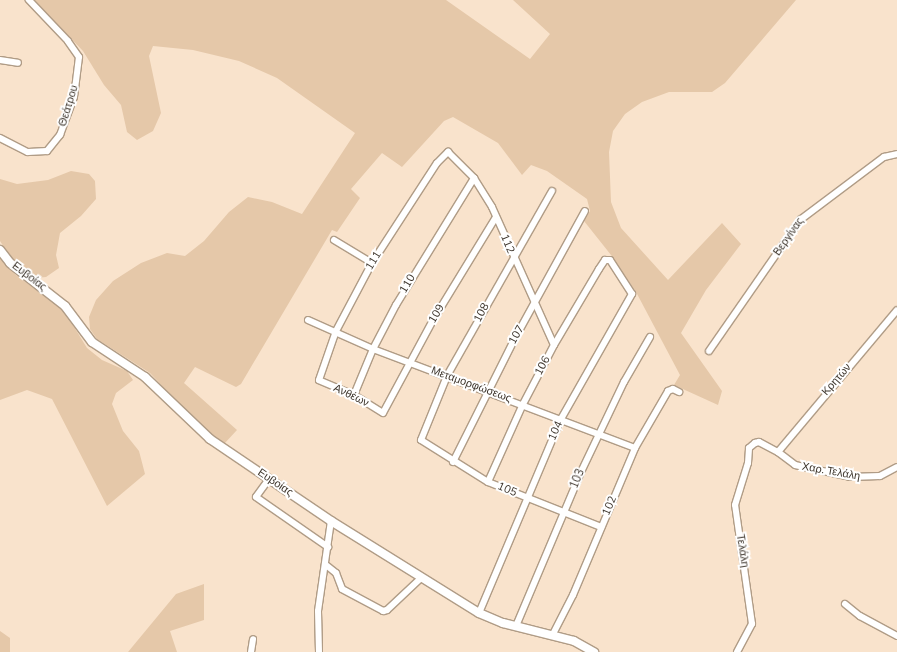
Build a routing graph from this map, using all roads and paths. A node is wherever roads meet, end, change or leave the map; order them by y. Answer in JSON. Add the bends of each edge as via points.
{"nodes":[{"id":1,"x":29,"y":0,"type":"edge"},
{"id":2,"x":0,"y":60,"type":"edge"},
{"id":3,"x":18,"y":64,"type":"dead end"},
{"id":4,"x":0,"y":138,"type":"edge"},
{"id":5,"x":448,"y":152,"type":"joint"},
{"id":6,"x":897,"y":154,"type":"edge"},
{"id":7,"x":474,"y":178,"type":"junction"},
{"id":8,"x":552,"y":191,"type":"dead end"},
{"id":9,"x":585,"y":211,"type":"dead end"},
{"id":10,"x":496,"y":217,"type":"junction"},
{"id":11,"x":334,"y":240,"type":"dead end"},
{"id":12,"x":0,"y":250,"type":"edge"},
{"id":13,"x":513,"y":259,"type":"junction"},
{"id":14,"x":610,"y":260,"type":"joint"},
{"id":15,"x":372,"y":263,"type":"junction"},
{"id":16,"x":535,"y":304,"type":"junction"},
{"id":17,"x":897,"y":310,"type":"edge"},
{"id":18,"x":308,"y":320,"type":"dead end"},
{"id":19,"x":336,"y":331,"type":"junction"},
{"id":20,"x":650,"y":337,"type":"dead end"},
{"id":21,"x":554,"y":345,"type":"junction"},
{"id":22,"x":373,"y":349,"type":"junction"},
{"id":23,"x":709,"y":351,"type":"dead end"},
{"id":24,"x":410,"y":364,"type":"junction"},
{"id":25,"x":447,"y":376,"type":"junction"},
{"id":26,"x":319,"y":380,"type":"joint"},
{"id":27,"x":488,"y":391,"type":"junction"},
{"id":28,"x":679,"y":392,"type":"dead end"},
{"id":29,"x":354,"y":395,"type":"junction"},
{"id":30,"x":523,"y":404,"type":"junction"},
{"id":31,"x":383,"y":413,"type":"joint"},
{"id":32,"x":561,"y":419,"type":"junction"},
{"id":33,"x":600,"y":434,"type":"junction"},
{"id":34,"x":421,"y":440,"type":"joint"},
{"id":35,"x":635,"y":448,"type":"junction"},
{"id":36,"x":749,"y":448,"type":"joint"},
{"id":37,"x":778,"y":452,"type":"junction"},
{"id":38,"x":453,"y":462,"type":"junction"},
{"id":39,"x":897,"y":467,"type":"edge"},
{"id":40,"x":269,"y":479,"type":"junction"},
{"id":41,"x":488,"y":482,"type":"junction"},
{"id":42,"x":526,"y":498,"type":"junction"},
{"id":43,"x":565,"y":512,"type":"junction"},
{"id":44,"x":331,"y":521,"type":"junction"},
{"id":45,"x":601,"y":527,"type":"junction"},
{"id":46,"x":328,"y":546,"type":"junction"},
{"id":47,"x":326,"y":566,"type":"junction"},
{"id":48,"x":422,"y":577,"type":"junction"},
{"id":49,"x":845,"y":604,"type":"dead end"},
{"id":50,"x":479,"y":613,"type":"junction"},
{"id":51,"x":516,"y":626,"type":"junction"},
{"id":52,"x":553,"y":634,"type":"junction"},
{"id":53,"x":897,"y":636,"type":"edge"},
{"id":54,"x":253,"y":639,"type":"dead end"},
{"id":55,"x":251,"y":652,"type":"edge"},
{"id":56,"x":320,"y":652,"type":"edge"},
{"id":57,"x":594,"y":652,"type":"edge"},
{"id":58,"x":737,"y":652,"type":"edge"}],
"edges":[{"from":1,"to":4,"type":"street","name":"Θεάτρου","via":[[68,41],[79,57],[74,96],[60,135],[47,151],[28,152]]},
{"from":2,"to":3,"type":"street"},
{"from":5,"to":7,"type":"street","name":"112"},
{"from":5,"to":15,"type":"street","name":"111","via":[[437,163]]},
{"from":6,"to":23,"type":"street","name":"Βεργίνας","via":[[884,157],[800,220]]},
{"from":7,"to":10,"type":"street","name":"112"},
{"from":7,"to":22,"type":"street","name":"110","via":[[430,246]]},
{"from":8,"to":13,"type":"street","name":"108"},
{"from":9,"to":16,"type":"street","name":"107"},
{"from":10,"to":13,"type":"street","name":"112"},
{"from":10,"to":24,"type":"street","name":"109","via":[[443,303]]},
{"from":11,"to":15,"type":"street"},
{"from":12,"to":40,"type":"street","name":"Ευβοίας","via":[[10,263],[65,306],[92,342],[145,377],[203,434]]},
{"from":13,"to":16,"type":"street","name":"112"},
{"from":13,"to":25,"type":"street","name":"108"},
{"from":14,"to":21,"type":"street","name":"106","via":[[605,260],[599,269]]},
{"from":14,"to":32,"type":"street","name":"104","via":[[632,294]]},
{"from":15,"to":19,"type":"street","name":"111"},
{"from":16,"to":21,"type":"street","name":"112"},
{"from":16,"to":27,"type":"street","name":"107"},
{"from":17,"to":37,"type":"street","name":"Κρητών"},
{"from":18,"to":19,"type":"street","name":"Μεταμορφώσεως"},
{"from":19,"to":22,"type":"street","name":"Μεταμορφώσεως"},
{"from":19,"to":26,"type":"street","name":"111"},
{"from":20,"to":33,"type":"street","name":"103","via":[[624,382]]},
{"from":21,"to":30,"type":"street","name":"106"},
{"from":22,"to":24,"type":"street","name":"Μεταμορφώσεως"},
{"from":22,"to":29,"type":"street","name":"110"},
{"from":24,"to":25,"type":"street","name":"Μεταμορφώσεως"},
{"from":24,"to":31,"type":"street","name":"109"},
{"from":25,"to":27,"type":"street","name":"Μεταμορφώσεως"},
{"from":25,"to":34,"type":"street","name":"108"},
{"from":26,"to":29,"type":"street","name":"Ανθέων"},
{"from":27,"to":30,"type":"street","name":"Μεταμορφώσεως"},
{"from":27,"to":38,"type":"street","name":"107"},
{"from":28,"to":35,"type":"street","name":"102","via":[[673,389],[668,391]]},
{"from":29,"to":31,"type":"street","name":"Ανθέων"},
{"from":30,"to":32,"type":"street","name":"Μεταμορφώσεως"},
{"from":30,"to":41,"type":"street","name":"106"},
{"from":32,"to":33,"type":"street","name":"Μεταμορφώσεως"},
{"from":32,"to":42,"type":"street","name":"104"},
{"from":33,"to":35,"type":"street","name":"Μεταμορφώσεως"},
{"from":33,"to":43,"type":"street","name":"103"},
{"from":34,"to":38,"type":"street","name":"105"},
{"from":35,"to":45,"type":"street","name":"102"},
{"from":36,"to":37,"type":"street","name":"Χαρ. Τελάλη","via":[[758,442]]},
{"from":36,"to":58,"type":"street","name":"Τελάλη","via":[[748,463],[735,505],[752,619],[751,628]]},
{"from":37,"to":39,"type":"street","name":"Χαρ. Τελάλη","via":[[795,465],[850,477],[880,476]]},
{"from":38,"to":41,"type":"street","name":"105"},
{"from":40,"to":44,"type":"street","name":"Ευβοίας"},
{"from":40,"to":46,"type":"street","via":[[256,497]]},
{"from":41,"to":42,"type":"street","name":"105"},
{"from":42,"to":43,"type":"street","name":"105"},
{"from":42,"to":50,"type":"street","name":"104"},
{"from":43,"to":45,"type":"street","name":"105"},
{"from":43,"to":51,"type":"street","name":"103"},
{"from":44,"to":46,"type":"street"},
{"from":44,"to":48,"type":"street","name":"Ευβοίας"},
{"from":45,"to":52,"type":"street","name":"102","via":[[573,595]]},
{"from":46,"to":47,"type":"street"},
{"from":47,"to":48,"type":"street","via":[[336,573],[342,589],[383,611]]},
{"from":47,"to":56,"type":"street","via":[[318,611]]},
{"from":48,"to":50,"type":"street","name":"Ευβοίας"},
{"from":49,"to":53,"type":"street","via":[[860,616]]},
{"from":50,"to":51,"type":"street","name":"Ευβοίας"},
{"from":51,"to":52,"type":"street","name":"Ευβοίας"},
{"from":52,"to":57,"type":"street","name":"Ευβοίας","via":[[574,641]]},
{"from":54,"to":55,"type":"street"}]}
